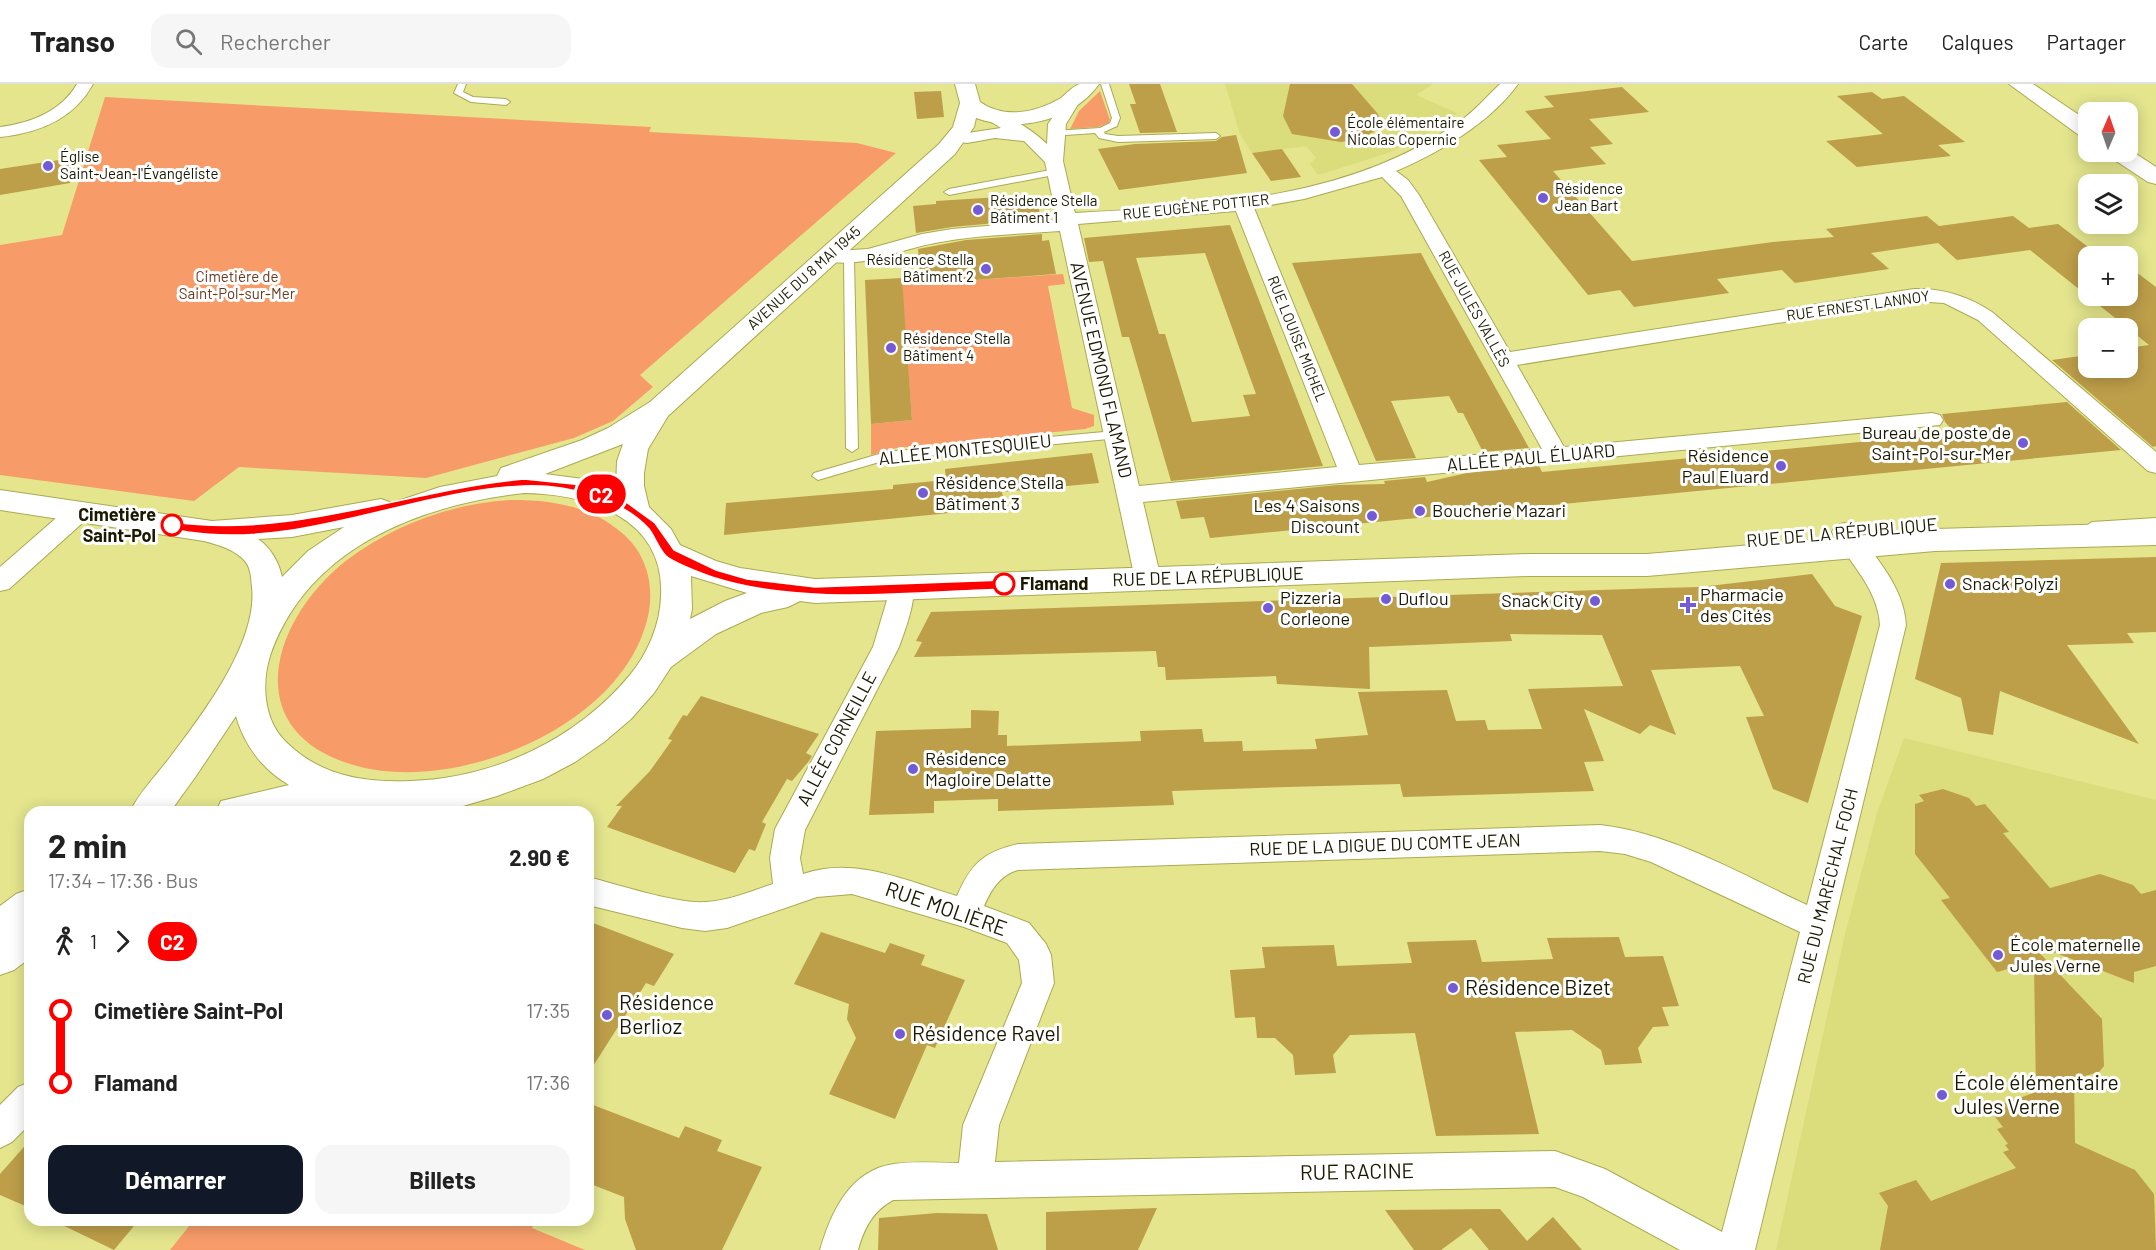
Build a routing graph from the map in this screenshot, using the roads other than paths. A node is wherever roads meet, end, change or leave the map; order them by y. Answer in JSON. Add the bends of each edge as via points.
{"nodes":[{"id":1,"x":85,"y":84,"type":"edge"},
{"id":2,"x":462,"y":84,"type":"edge"},
{"id":3,"x":1089,"y":84,"type":"edge"},
{"id":4,"x":1105,"y":84,"type":"edge"},
{"id":5,"x":1510,"y":84,"type":"edge"},
{"id":6,"x":2019,"y":84,"type":"edge"},
{"id":7,"x":970,"y":93,"type":"edge"},
{"id":8,"x":1072,"y":101,"type":"junction"},
{"id":9,"x":507,"y":102,"type":"dead end"},
{"id":10,"x":1002,"y":118,"type":"junction"},
{"id":11,"x":2078,"y":124,"type":"edge"},
{"id":12,"x":1098,"y":131,"type":"junction"},
{"id":13,"x":0,"y":132,"type":"edge"},
{"id":14,"x":1054,"y":134,"type":"junction"},
{"id":15,"x":1216,"y":136,"type":"dead end"},
{"id":16,"x":1030,"y":137,"type":"junction"},
{"id":17,"x":967,"y":138,"type":"junction"},
{"id":18,"x":947,"y":149,"type":"junction"},
{"id":19,"x":2133,"y":162,"type":"edge"},
{"id":20,"x":1055,"y":167,"type":"junction"},
{"id":21,"x":1383,"y":169,"type":"junction"},
{"id":22,"x":2156,"y":177,"type":"edge"},
{"id":23,"x":949,"y":192,"type":"dead end"},
{"id":24,"x":1242,"y":205,"type":"junction"},
{"id":25,"x":1067,"y":222,"type":"junction"},
{"id":26,"x":838,"y":257,"type":"junction"},
{"id":27,"x":1503,"y":360,"type":"junction"},
{"id":28,"x":660,"y":408,"type":"junction"},
{"id":29,"x":1932,"y":420,"type":"dead end"},
{"id":30,"x":1115,"y":435,"type":"junction"},
{"id":31,"x":852,"y":448,"type":"dead end"},
{"id":32,"x":1557,"y":455,"type":"junction"},
{"id":33,"x":2156,"y":465,"type":"edge"},
{"id":34,"x":1351,"y":474,"type":"junction"},
{"id":35,"x":818,"y":476,"type":"dead end"},
{"id":36,"x":470,"y":489,"type":"junction"},
{"id":37,"x":1129,"y":495,"type":"junction"},
{"id":38,"x":433,"y":498,"type":"junction"},
{"id":39,"x":0,"y":500,"type":"edge"},
{"id":40,"x":80,"y":511,"type":"junction"},
{"id":41,"x":2156,"y":511,"type":"edge"},
{"id":42,"x":636,"y":513,"type":"junction"},
{"id":43,"x":2156,"y":522,"type":"edge"},
{"id":44,"x":205,"y":530,"type":"junction"},
{"id":45,"x":2156,"y":534,"type":"edge"},
{"id":46,"x":2010,"y":537,"type":"junction"},
{"id":47,"x":1849,"y":540,"type":"junction"},
{"id":48,"x":670,"y":553,"type":"junction"},
{"id":49,"x":1148,"y":579,"type":"junction"},
{"id":50,"x":0,"y":582,"type":"edge"},
{"id":51,"x":902,"y":588,"type":"junction"},
{"id":52,"x":815,"y":591,"type":"junction"},
{"id":53,"x":265,"y":627,"type":"junction"},
{"id":54,"x":658,"y":660,"type":"junction"},
{"id":55,"x":251,"y":665,"type":"junction"},
{"id":56,"x":356,"y":794,"type":"junction"},
{"id":57,"x":153,"y":806,"type":"edge"},
{"id":58,"x":261,"y":806,"type":"edge"},
{"id":59,"x":790,"y":891,"type":"junction"},
{"id":60,"x":594,"y":892,"type":"edge"},
{"id":61,"x":24,"y":910,"type":"edge"},
{"id":62,"x":965,"y":913,"type":"junction"},
{"id":63,"x":1818,"y":925,"type":"junction"},
{"id":64,"x":0,"y":928,"type":"edge"},
{"id":65,"x":24,"y":939,"type":"edge"},
{"id":66,"x":0,"y":957,"type":"edge"},
{"id":67,"x":24,"y":1105,"type":"edge"},
{"id":68,"x":0,"y":1131,"type":"edge"},
{"id":69,"x":977,"y":1178,"type":"junction"},
{"id":70,"x":839,"y":1250,"type":"edge"},
{"id":71,"x":1718,"y":1250,"type":"edge"},
{"id":72,"x":1736,"y":1250,"type":"edge"}],
"edges":[{"from":1,"to":13,"type":"street","via":[[75,99],[52,116],[31,126]]},
{"from":2,"to":9,"type":"lane","via":[[458,93],[465,97]]},
{"from":3,"to":8,"type":"street"},
{"from":4,"to":12,"type":"lane","via":[[1116,120],[1112,127]]},
{"from":5,"to":21,"type":"street","name":"RUE EUGÈNE POTTIER","via":[[1468,124],[1432,147]]},
{"from":6,"to":11,"type":"street"},
{"from":7,"to":10,"type":"street"},
{"from":7,"to":18,"type":"street","via":[[961,130]]},
{"from":8,"to":10,"type":"street","via":[[1048,112]]},
{"from":8,"to":14,"type":"street"},
{"from":10,"to":16,"type":"street"},
{"from":10,"to":17,"type":"street"},
{"from":12,"to":14,"type":"lane"},
{"from":12,"to":15,"type":"lane","via":[[1102,136],[1118,139]]},
{"from":14,"to":20,"type":"street","name":"AVENUE EDMOND FLAMAND"},
{"from":16,"to":17,"type":"street","via":[[1002,133]]},
{"from":16,"to":20,"type":"street"},
{"from":17,"to":18,"type":"street"},
{"from":18,"to":26,"type":"street","name":"AVENUE DU 8 MAI 1945"},
{"from":19,"to":22,"type":"street"},
{"from":20,"to":23,"type":"lane"},
{"from":20,"to":25,"type":"street","name":"AVENUE EDMOND FLAMAND"},
{"from":21,"to":24,"type":"street","name":"RUE EUGÈNE POTTIER","via":[[1325,188]]},
{"from":21,"to":27,"type":"street","name":"RUE JULES VALLÈS","via":[[1410,195]]},
{"from":24,"to":25,"type":"street","name":"RUE EUGÈNE POTTIER"},
{"from":24,"to":34,"type":"street","name":"RUE LOUISE MICHEL"},
{"from":25,"to":26,"type":"street","name":"RUE EUGÈNE POTTIER","via":[[945,235]]},
{"from":25,"to":30,"type":"street","name":"AVENUE EDMOND FLAMAND"},
{"from":26,"to":28,"type":"street","name":"AVENUE DU 8 MAI 1945"},
{"from":26,"to":31,"type":"lane"},
{"from":27,"to":32,"type":"street","name":"RUE JULES VALLÈS"},
{"from":27,"to":33,"type":"street","name":"RUE ERNEST LANNOY","via":[[1914,295],[1942,296],[1985,316]]},
{"from":28,"to":36,"type":"street","name":"AVENUE DU 8 MAI 1945","via":[[592,447]]},
{"from":28,"to":42,"type":"street","name":"AVENUE DU 8 MAI 1945","via":[[630,462],[629,491]]},
{"from":29,"to":32,"type":"street","name":"ALLÉE PAUL ÉLUARD"},
{"from":30,"to":35,"type":"lane","name":"ALLÉE MONTESQUIEU","via":[[886,456]]},
{"from":30,"to":37,"type":"street","name":"AVENUE EDMOND FLAMAND"},
{"from":32,"to":34,"type":"street","name":"ALLÉE PAUL ÉLUARD"},
{"from":34,"to":37,"type":"street","name":"ALLÉE PAUL ÉLUARD"},
{"from":36,"to":38,"type":"street"},
{"from":36,"to":42,"type":"street","via":[[559,484],[605,496]]},
{"from":37,"to":49,"type":"street","name":"AVENUE EDMOND FLAMAND"},
{"from":38,"to":44,"type":"street","via":[[292,526]]},
{"from":38,"to":53,"type":"street","via":[[370,525],[329,552],[289,591]]},
{"from":39,"to":40,"type":"street"},
{"from":40,"to":44,"type":"street"},
{"from":40,"to":50,"type":"street"},
{"from":41,"to":47,"type":"street","name":"RUE DE LA RÉPUBLIQUE","via":[[2036,516]]},
{"from":42,"to":48,"type":"street","via":[[656,531]]},
{"from":43,"to":46,"type":"lane","via":[[2097,525]]},
{"from":44,"to":53,"type":"street","via":[[238,540],[261,560],[268,590]]},
{"from":45,"to":46,"type":"street","name":"RUE DE LA RÉPUBLIQUE"},
{"from":46,"to":47,"type":"street","name":"RUE DE LA RÉPUBLIQUE"},
{"from":47,"to":49,"type":"street","name":"RUE DE LA RÉPUBLIQUE","via":[[1647,565],[1529,565]]},
{"from":47,"to":63,"type":"street","name":"RUE DU MARÉCHAL FOCH","via":[[1888,597],[1894,617]]},
{"from":48,"to":52,"type":"street","name":"RUE DE LA RÉPUBLIQUE","via":[[738,581]]},
{"from":48,"to":54,"type":"street","via":[[677,577],[678,603],[672,631]]},
{"from":49,"to":51,"type":"street","name":"RUE DE LA RÉPUBLIQUE"},
{"from":51,"to":52,"type":"street","name":"RUE DE LA RÉPUBLIQUE"},
{"from":51,"to":59,"type":"street","name":"ALLÉE CORNEILLE","via":[[886,647],[790,829],[785,858]]},
{"from":52,"to":54,"type":"street","name":"RUE DE LA RÉPUBLIQUE","via":[[763,600],[728,613],[691,634]]},
{"from":53,"to":55,"type":"street"},
{"from":54,"to":56,"type":"street","via":[[608,719],[532,767],[443,794]]},
{"from":55,"to":56,"type":"street","via":[[249,703],[266,744],[303,776]]},
{"from":55,"to":57,"type":"street"},
{"from":56,"to":58,"type":"street","via":[[311,795]]},
{"from":59,"to":60,"type":"street","name":"RUE MOLIÈRE","via":[[727,914],[705,916]]},
{"from":59,"to":62,"type":"street","name":"RUE MOLIÈRE","via":[[828,880],[852,880]]},
{"from":61,"to":64,"type":"street"},
{"from":62,"to":63,"type":"street","name":"RUE DE LA DIGUE DU COMTE JEAN","via":[[983,874],[1002,861],[1018,857],[1600,838],[1658,851]]},
{"from":62,"to":69,"type":"street","name":"RUE MOLIÈRE","via":[[1018,933],[1031,947],[1038,973],[1032,1001],[981,1125]]},
{"from":63,"to":72,"type":"street","name":"RUE DU MARÉCHAL FOCH"},
{"from":65,"to":66,"type":"street"},
{"from":67,"to":68,"type":"street"},
{"from":69,"to":70,"type":"street","via":[[881,1185],[857,1205]]},
{"from":69,"to":71,"type":"street","name":"RUE RACINE","via":[[1555,1169],[1592,1182]]}]}
